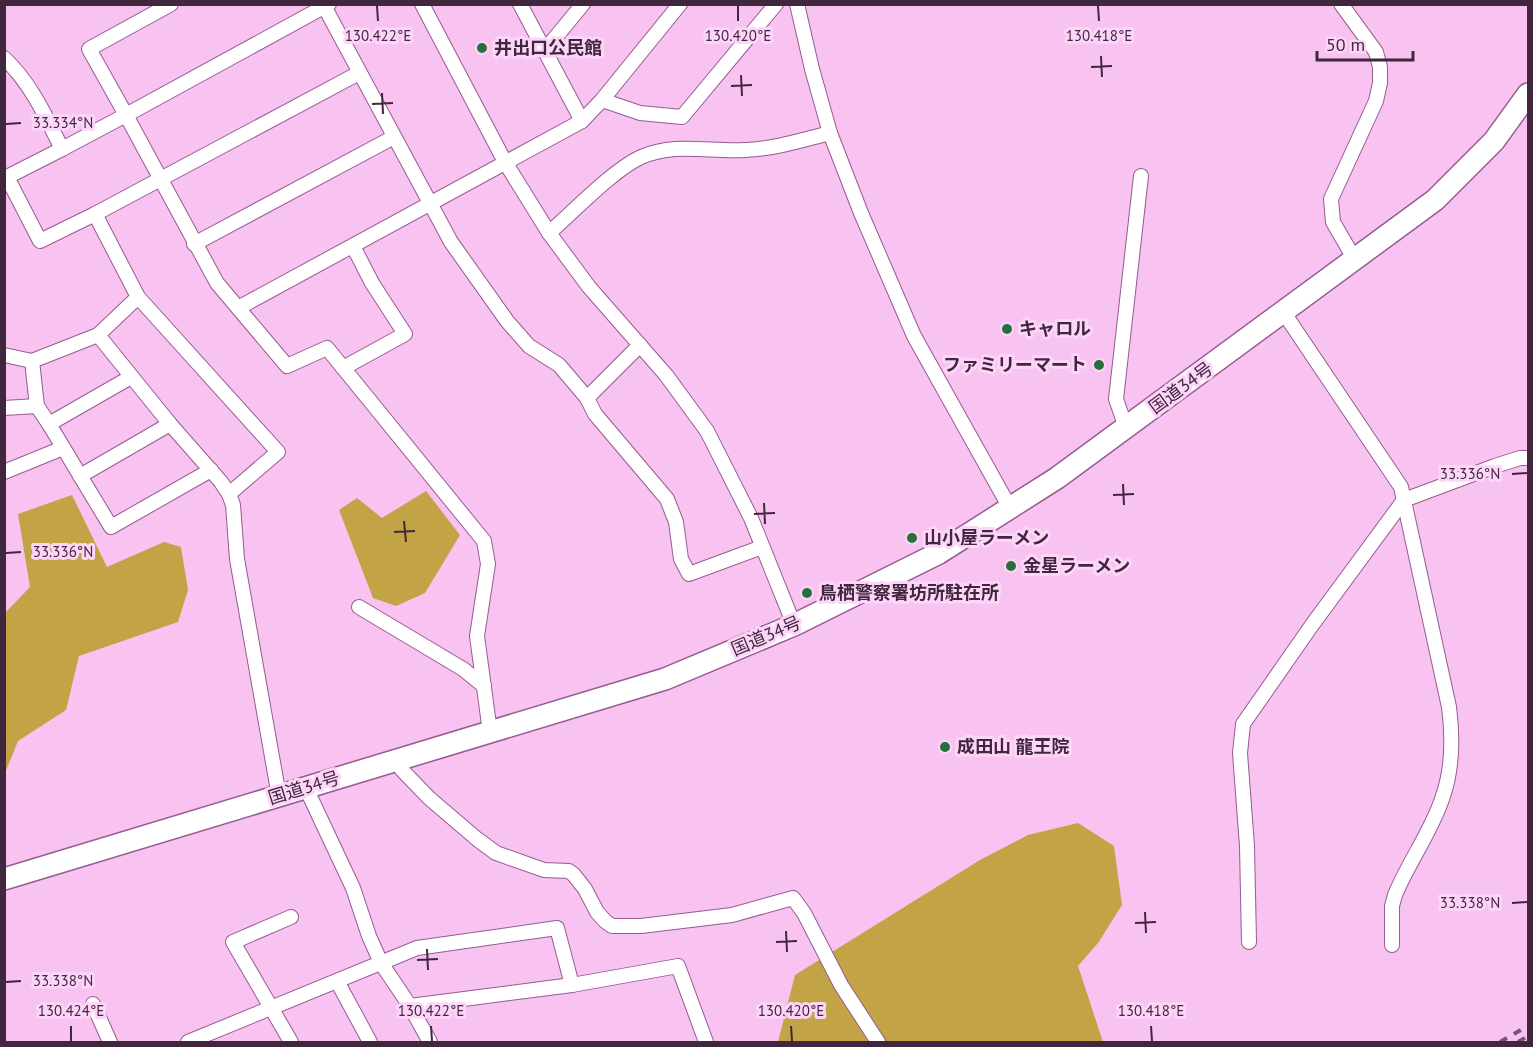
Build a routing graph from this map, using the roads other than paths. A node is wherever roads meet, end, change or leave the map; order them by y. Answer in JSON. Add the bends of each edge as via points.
{"nodes":[{"id":1,"x":171,"y":4,"type":"edge"},
{"id":2,"x":422,"y":4,"type":"edge"},
{"id":3,"x":520,"y":4,"type":"edge"},
{"id":4,"x":583,"y":4,"type":"edge"},
{"id":5,"x":680,"y":4,"type":"edge"},
{"id":6,"x":776,"y":4,"type":"edge"},
{"id":7,"x":797,"y":4,"type":"edge"},
{"id":8,"x":1341,"y":4,"type":"edge"},
{"id":9,"x":325,"y":5,"type":"edge"},
{"id":10,"x":545,"y":50,"type":"junction"},
{"id":11,"x":4,"y":58,"type":"edge"},
{"id":12,"x":359,"y":72,"type":"junction"},
{"id":13,"x":1528,"y":94,"type":"edge"},
{"id":14,"x":602,"y":100,"type":"junction"},
{"id":15,"x":126,"y":115,"type":"junction"},
{"id":16,"x":582,"y":121,"type":"junction"},
{"id":17,"x":830,"y":133,"type":"junction"},
{"id":18,"x":394,"y":137,"type":"junction"},
{"id":19,"x":62,"y":149,"type":"junction"},
{"id":20,"x":505,"y":162,"type":"junction"},
{"id":21,"x":6,"y":176,"type":"edge"},
{"id":22,"x":1141,"y":176,"type":"dead end"},
{"id":23,"x":160,"y":179,"type":"junction"},
{"id":24,"x":430,"y":204,"type":"junction"},
{"id":25,"x":94,"y":214,"type":"junction"},
{"id":26,"x":549,"y":233,"type":"junction"},
{"id":27,"x":194,"y":244,"type":"junction"},
{"id":28,"x":352,"y":246,"type":"junction"},
{"id":29,"x":1355,"y":260,"type":"junction"},
{"id":30,"x":138,"y":297,"type":"junction"},
{"id":31,"x":238,"y":308,"type":"junction"},
{"id":32,"x":1284,"y":313,"type":"junction"},
{"id":33,"x":98,"y":334,"type":"junction"},
{"id":34,"x":640,"y":345,"type":"junction"},
{"id":35,"x":4,"y":355,"type":"edge"},
{"id":36,"x":32,"y":361,"type":"junction"},
{"id":37,"x":343,"y":368,"type":"junction"},
{"id":38,"x":131,"y":377,"type":"junction"},
{"id":39,"x":587,"y":398,"type":"junction"},
{"id":40,"x":37,"y":406,"type":"junction"},
{"id":41,"x":4,"y":408,"type":"edge"},
{"id":42,"x":49,"y":424,"type":"junction"},
{"id":43,"x":170,"y":424,"type":"junction"},
{"id":44,"x":1126,"y":428,"type":"junction"},
{"id":45,"x":63,"y":448,"type":"junction"},
{"id":46,"x":1528,"y":458,"type":"edge"},
{"id":47,"x":211,"y":470,"type":"junction"},
{"id":48,"x":4,"y":472,"type":"edge"},
{"id":49,"x":80,"y":476,"type":"junction"},
{"id":50,"x":229,"y":494,"type":"junction"},
{"id":51,"x":1404,"y":500,"type":"junction"},
{"id":52,"x":1010,"y":508,"type":"junction"},
{"id":53,"x":762,"y":547,"type":"junction"},
{"id":54,"x":359,"y":607,"type":"dead end"},
{"id":55,"x":794,"y":625,"type":"junction"},
{"id":56,"x":484,"y":686,"type":"junction"},
{"id":57,"x":490,"y":732,"type":"junction"},
{"id":58,"x":399,"y":759,"type":"junction"},
{"id":59,"x":306,"y":788,"type":"junction"},
{"id":60,"x":280,"y":795,"type":"junction"},
{"id":61,"x":4,"y":879,"type":"edge"},
{"id":62,"x":291,"y":917,"type":"dead end"},
{"id":63,"x":1249,"y":942,"type":"dead end"},
{"id":64,"x":1392,"y":945,"type":"dead end"},
{"id":65,"x":381,"y":963,"type":"junction"},
{"id":66,"x":337,"y":981,"type":"junction"},
{"id":67,"x":572,"y":985,"type":"junction"},
{"id":68,"x":93,"y":1004,"type":"dead end"},
{"id":69,"x":410,"y":1006,"type":"junction"},
{"id":70,"x":269,"y":1007,"type":"junction"},
{"id":71,"x":286,"y":1041,"type":"edge"},
{"id":72,"x":110,"y":1042,"type":"edge"},
{"id":73,"x":188,"y":1042,"type":"edge"},
{"id":74,"x":370,"y":1042,"type":"edge"},
{"id":75,"x":430,"y":1042,"type":"edge"},
{"id":76,"x":706,"y":1042,"type":"edge"},
{"id":77,"x":878,"y":1042,"type":"edge"}],
"edges":[{"from":1,"to":15,"type":"street","via":[[89,49]]},
{"from":2,"to":20,"type":"street"},
{"from":3,"to":10,"type":"street"},
{"from":4,"to":10,"type":"street"},
{"from":5,"to":14,"type":"street"},
{"from":6,"to":14,"type":"street","via":[[682,117],[640,113]]},
{"from":7,"to":17,"type":"street"},
{"from":8,"to":29,"type":"street","via":[[1376,52],[1380,67],[1376,101],[1331,199],[1333,222]]},
{"from":9,"to":12,"type":"street"},
{"from":9,"to":15,"type":"street"},
{"from":10,"to":16,"type":"street"},
{"from":11,"to":19,"type":"street","via":[[21,76]]},
{"from":12,"to":18,"type":"street"},
{"from":12,"to":23,"type":"street"},
{"from":13,"to":29,"type":"highway","name":"国道34号","via":[[1494,141],[1435,200]]},
{"from":14,"to":16,"type":"street"},
{"from":15,"to":19,"type":"street"},
{"from":15,"to":23,"type":"street"},
{"from":16,"to":20,"type":"street"},
{"from":17,"to":26,"type":"street","via":[[744,150],[664,149],[639,158],[618,172]]},
{"from":17,"to":52,"type":"street","via":[[914,336]]},
{"from":18,"to":24,"type":"street"},
{"from":18,"to":27,"type":"street"},
{"from":19,"to":21,"type":"street"},
{"from":20,"to":24,"type":"street"},
{"from":20,"to":26,"type":"street"},
{"from":21,"to":25,"type":"street","via":[[40,241]]},
{"from":22,"to":44,"type":"street","via":[[1116,399]]},
{"from":23,"to":25,"type":"street"},
{"from":23,"to":27,"type":"street"},
{"from":24,"to":28,"type":"street"},
{"from":24,"to":39,"type":"street","via":[[457,251],[507,321],[528,346],[559,365]]},
{"from":25,"to":30,"type":"street"},
{"from":26,"to":34,"type":"street","via":[[589,287]]},
{"from":27,"to":31,"type":"street","via":[[217,283]]},
{"from":28,"to":31,"type":"street"},
{"from":28,"to":37,"type":"street","via":[[405,334]]},
{"from":29,"to":32,"type":"highway","name":"国道34号"},
{"from":30,"to":33,"type":"street"},
{"from":30,"to":50,"type":"street","via":[[278,452]]},
{"from":31,"to":37,"type":"street","via":[[287,366],[327,348]]},
{"from":32,"to":44,"type":"highway","name":"国道34号"},
{"from":32,"to":51,"type":"street","via":[[1394,475]]},
{"from":33,"to":36,"type":"street"},
{"from":33,"to":38,"type":"street"},
{"from":34,"to":39,"type":"street"},
{"from":34,"to":53,"type":"street","via":[[707,431]]},
{"from":35,"to":36,"type":"street"},
{"from":36,"to":40,"type":"street"},
{"from":37,"to":56,"type":"street","via":[[484,542],[488,564],[477,636]]},
{"from":38,"to":42,"type":"street"},
{"from":38,"to":43,"type":"street"},
{"from":39,"to":53,"type":"street","via":[[595,414],[667,499],[676,522],[681,559],[689,574]]},
{"from":40,"to":41,"type":"street"},
{"from":40,"to":42,"type":"street"},
{"from":42,"to":45,"type":"street"},
{"from":43,"to":47,"type":"street"},
{"from":43,"to":49,"type":"street"},
{"from":44,"to":52,"type":"highway","name":"国道34号"},
{"from":45,"to":48,"type":"street"},
{"from":45,"to":49,"type":"street"},
{"from":46,"to":51,"type":"street","via":[[1495,466]]},
{"from":47,"to":49,"type":"street","via":[[111,527]]},
{"from":47,"to":50,"type":"street"},
{"from":50,"to":60,"type":"street"},
{"from":51,"to":63,"type":"street","via":[[1243,724],[1240,753]]},
{"from":51,"to":64,"type":"street","via":[[1453,735],[1442,799],[1392,906]]},
{"from":52,"to":55,"type":"highway","name":"国道34号","via":[[939,553]]},
{"from":53,"to":55,"type":"street"},
{"from":54,"to":56,"type":"street","via":[[463,669]]},
{"from":55,"to":57,"type":"highway","name":"国道34号","via":[[665,679]]},
{"from":56,"to":57,"type":"street"},
{"from":57,"to":58,"type":"highway","name":"国道34号"},
{"from":58,"to":59,"type":"highway","name":"国道34号"},
{"from":58,"to":77,"type":"street","via":[[402,770],[429,798],[496,853],[544,870],[569,871],[585,889],[597,912],[612,926],[732,915],[793,898],[841,986]]},
{"from":59,"to":60,"type":"highway","name":"国道34号"},
{"from":59,"to":65,"type":"street","via":[[353,888]]},
{"from":60,"to":61,"type":"highway","name":"国道34号"},
{"from":62,"to":70,"type":"street","via":[[233,942]]},
{"from":65,"to":66,"type":"street"},
{"from":65,"to":67,"type":"street","via":[[417,948],[557,928]]},
{"from":65,"to":69,"type":"street"},
{"from":66,"to":70,"type":"street"},
{"from":66,"to":74,"type":"street"},
{"from":67,"to":69,"type":"street"},
{"from":67,"to":76,"type":"street","via":[[678,966]]},
{"from":68,"to":72,"type":"street"},
{"from":69,"to":75,"type":"street"},
{"from":70,"to":71,"type":"street"},
{"from":70,"to":73,"type":"street"}]}
